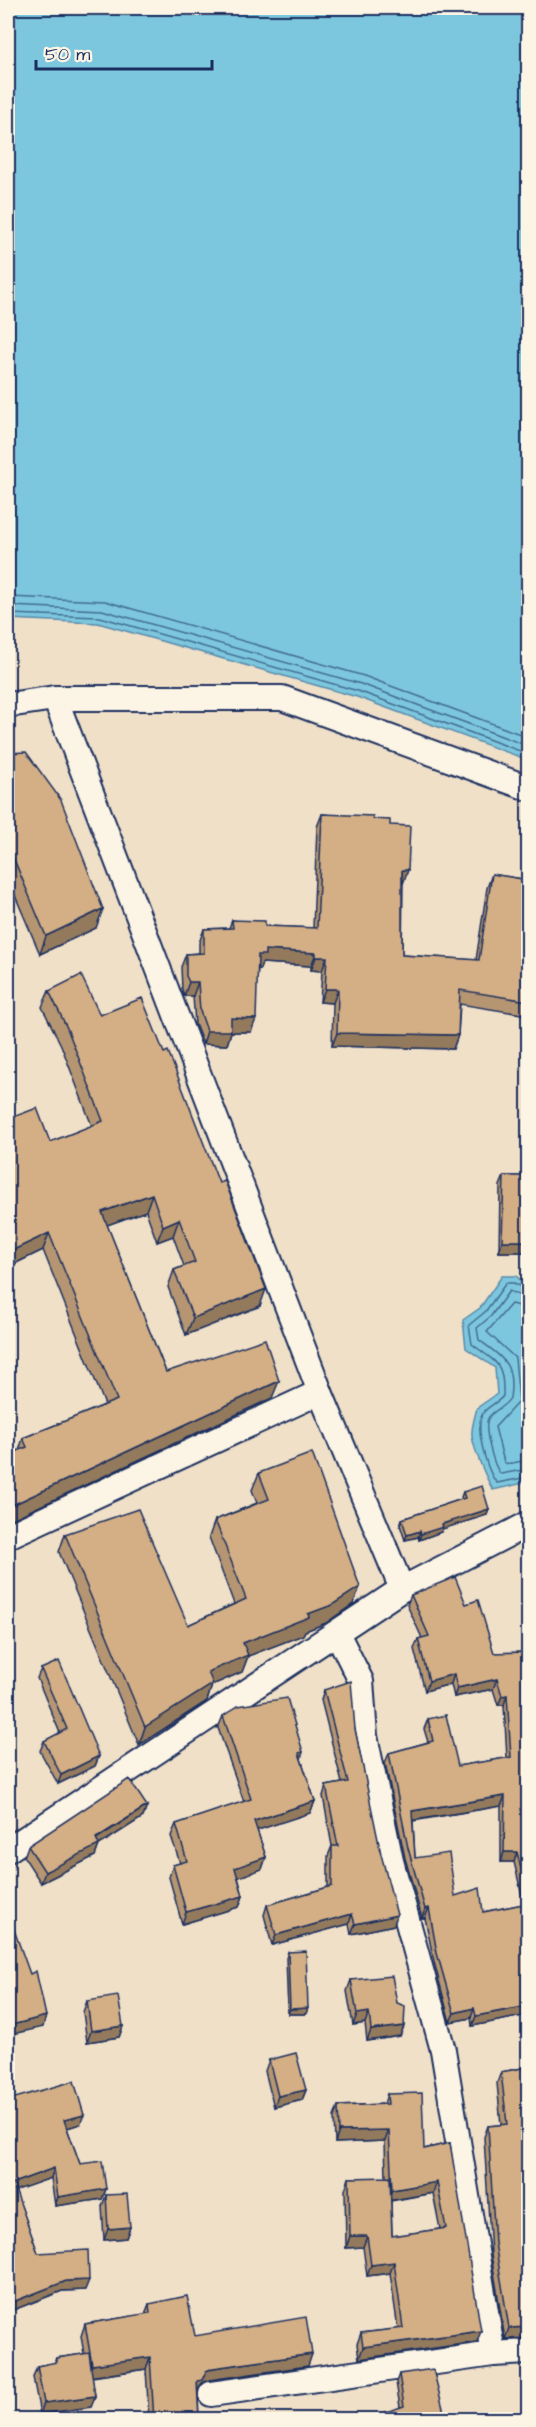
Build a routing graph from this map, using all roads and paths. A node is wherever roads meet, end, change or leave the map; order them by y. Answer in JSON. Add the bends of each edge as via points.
{"nodes":[{"id":1,"x":55,"y":698,"type":"junction"},
{"id":2,"x":8,"y":705,"type":"edge"},
{"id":3,"x":528,"y":788,"type":"edge"},
{"id":4,"x":320,"y":1392,"type":"junction"},
{"id":5,"x":528,"y":1524,"type":"edge"},
{"id":6,"x":8,"y":1536,"type":"edge"},
{"id":7,"x":402,"y":1589,"type":"junction"},
{"id":8,"x":338,"y":1633,"type":"junction"},
{"id":9,"x":8,"y":1850,"type":"edge"},
{"id":10,"x":528,"y":2352,"type":"edge"},
{"id":11,"x":493,"y":2354,"type":"junction"},
{"id":12,"x":211,"y":2394,"type":"dead end"}],
"edges":[{"from":1,"to":2,"type":"street"},
{"from":1,"to":3,"type":"street","via":[[282,698]]},
{"from":1,"to":4,"type":"street"},
{"from":4,"to":6,"type":"street"},
{"from":4,"to":7,"type":"street"},
{"from":5,"to":7,"type":"street"},
{"from":7,"to":8,"type":"street"},
{"from":8,"to":9,"type":"street"},
{"from":8,"to":11,"type":"street","via":[[361,1681],[365,1736],[391,1861],[443,2049]]},
{"from":10,"to":11,"type":"street"},
{"from":11,"to":12,"type":"street"}]}
